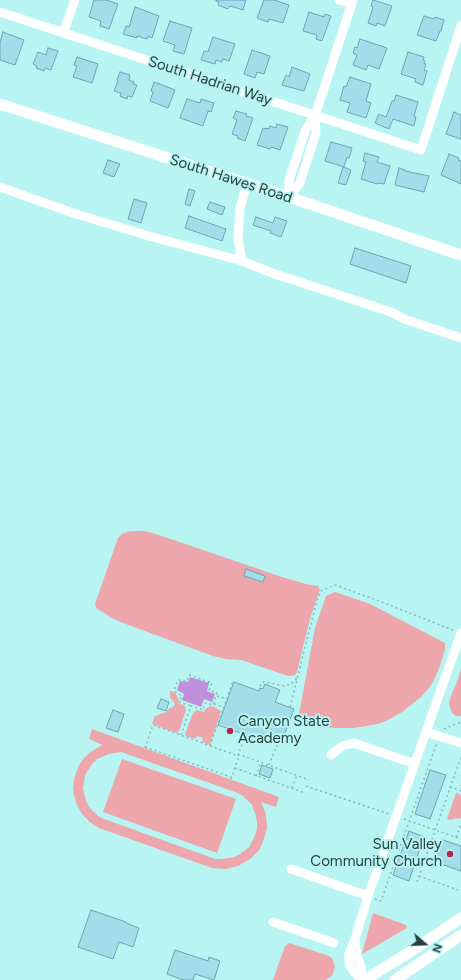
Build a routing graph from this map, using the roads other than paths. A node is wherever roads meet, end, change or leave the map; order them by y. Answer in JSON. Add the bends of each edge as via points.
{"nodes":[{"id":1,"x":75,"y":0,"type":"edge"},
{"id":2,"x":340,"y":0,"type":"edge"},
{"id":3,"x":352,"y":2,"type":"edge"},
{"id":4,"x":0,"y":12,"type":"edge"},
{"id":5,"x":461,"y":26,"type":"edge"},
{"id":6,"x":63,"y":33,"type":"junction"},
{"id":7,"x":0,"y":104,"type":"edge"},
{"id":8,"x":315,"y":116,"type":"junction"},
{"id":9,"x":247,"y":184,"type":"junction"},
{"id":10,"x":0,"y":187,"type":"edge"},
{"id":11,"x":289,"y":197,"type":"junction"},
{"id":12,"x":461,"y":255,"type":"edge"},
{"id":13,"x":242,"y":261,"type":"junction"},
{"id":14,"x":461,"y":338,"type":"edge"},
{"id":15,"x":461,"y":634,"type":"edge"},
{"id":16,"x":426,"y":732,"type":"junction"},
{"id":17,"x":461,"y":744,"type":"edge"},
{"id":18,"x":331,"y":755,"type":"dead end"},
{"id":19,"x":415,"y":764,"type":"junction"},
{"id":20,"x":291,"y":869,"type":"dead end"},
{"id":21,"x":368,"y":896,"type":"junction"},
{"id":22,"x":461,"y":918,"type":"edge"},
{"id":23,"x":273,"y":922,"type":"dead end"},
{"id":24,"x":461,"y":935,"type":"edge"},
{"id":25,"x":334,"y":943,"type":"dead end"},
{"id":26,"x":363,"y":980,"type":"edge"},
{"id":27,"x":394,"y":980,"type":"edge"}],
"edges":[{"from":1,"to":6,"type":"street"},
{"from":2,"to":3,"type":"street"},
{"from":3,"to":8,"type":"street"},
{"from":4,"to":6,"type":"street","name":"South Hadrian Way"},
{"from":5,"to":8,"type":"street","name":"South Hadrian Way","via":[[421,150]]},
{"from":6,"to":8,"type":"street","name":"South Hadrian Way"},
{"from":7,"to":9,"type":"main road","name":"South Hawes Road"},
{"from":8,"to":11,"type":"street","via":[[306,129],[289,180]]},
{"from":9,"to":11,"type":"main road","name":"South Hawes Road"},
{"from":9,"to":13,"type":"street","via":[[240,208],[238,239]]},
{"from":10,"to":13,"type":"street","via":[[73,213]]},
{"from":11,"to":12,"type":"main road","name":"South Hawes Road"},
{"from":13,"to":14,"type":"street"},
{"from":15,"to":16,"type":"street"},
{"from":16,"to":17,"type":"street"},
{"from":16,"to":19,"type":"street"},
{"from":18,"to":19,"type":"street","via":[[342,746],[354,744]]},
{"from":19,"to":21,"type":"street"},
{"from":20,"to":21,"type":"street"},
{"from":21,"to":26,"type":"street","via":[[349,954],[349,964]]},
{"from":22,"to":26,"type":"main road"},
{"from":23,"to":25,"type":"street"},
{"from":24,"to":27,"type":"main road"}]}
